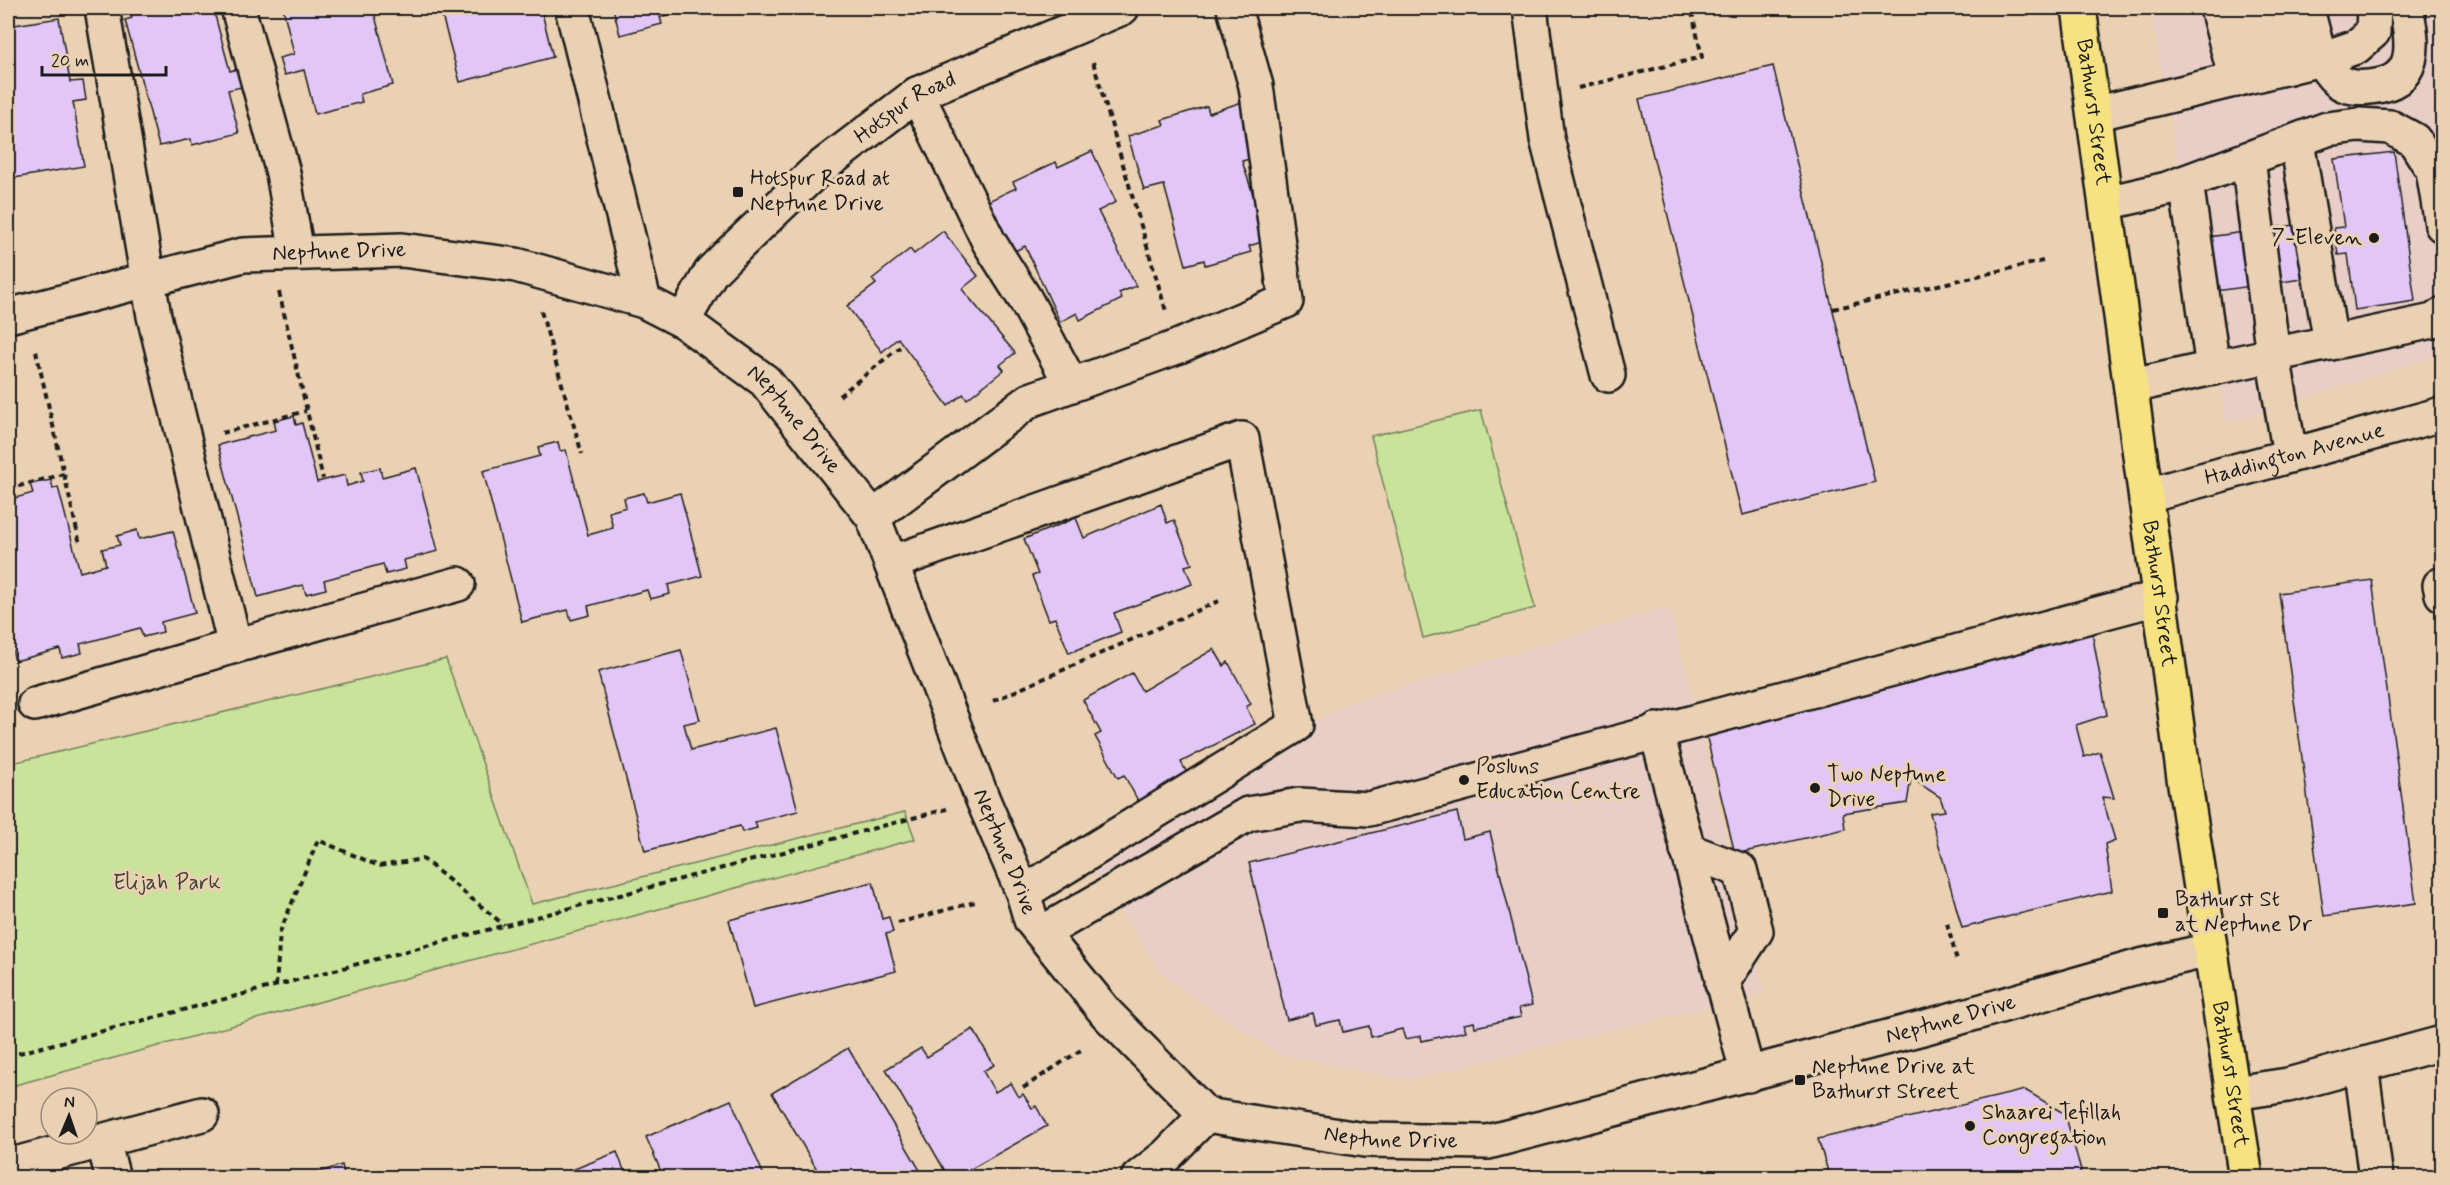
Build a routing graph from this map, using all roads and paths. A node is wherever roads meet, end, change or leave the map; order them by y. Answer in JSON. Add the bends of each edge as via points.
{"nodes":[{"id":1,"x":102,"y":8,"type":"edge"},
{"id":2,"x":238,"y":8,"type":"edge"},
{"id":3,"x":258,"y":8,"type":"edge"},
{"id":4,"x":572,"y":8,"type":"edge"},
{"id":5,"x":958,"y":8,"type":"edge"},
{"id":6,"x":1122,"y":8,"type":"edge"},
{"id":7,"x":1234,"y":8,"type":"edge"},
{"id":8,"x":1530,"y":8,"type":"edge"},
{"id":9,"x":1691,"y":8,"type":"edge"},
{"id":10,"x":2079,"y":8,"type":"edge"},
{"id":11,"x":2217,"y":8,"type":"edge"},
{"id":12,"x":2242,"y":8,"type":"edge"},
{"id":13,"x":2374,"y":8,"type":"edge"},
{"id":14,"x":2406,"y":8,"type":"edge"},
{"id":15,"x":2304,"y":11,"type":"edge"},
{"id":16,"x":961,"y":18,"type":"dead end"},
{"id":17,"x":1082,"y":24,"type":"junction"},
{"id":18,"x":2331,"y":56,"type":"junction"},
{"id":19,"x":2262,"y":73,"type":"junction"},
{"id":20,"x":917,"y":94,"type":"junction"},
{"id":21,"x":1541,"y":97,"type":"junction"},
{"id":22,"x":2094,"y":114,"type":"junction"},
{"id":23,"x":2297,"y":142,"type":"junction"},
{"id":24,"x":2248,"y":159,"type":"junction"},
{"id":25,"x":2186,"y":182,"type":"junction"},
{"id":26,"x":2106,"y":203,"type":"junction"},
{"id":27,"x":2442,"y":225,"type":"edge"},
{"id":28,"x":295,"y":239,"type":"junction"},
{"id":29,"x":2043,"y":261,"type":"dead end"},
{"id":30,"x":148,"y":280,"type":"junction"},
{"id":31,"x":278,"y":287,"type":"dead end"},
{"id":32,"x":644,"y":301,"type":"junction"},
{"id":33,"x":540,"y":309,"type":"dead end"},
{"id":34,"x":1833,"y":309,"type":"dead end"},
{"id":35,"x":2442,"y":315,"type":"edge"},
{"id":36,"x":8,"y":316,"type":"edge"},
{"id":37,"x":683,"y":321,"type":"junction"},
{"id":38,"x":2331,"y":343,"type":"junction"},
{"id":39,"x":900,"y":347,"type":"dead end"},
{"id":40,"x":1177,"y":347,"type":"junction"},
{"id":41,"x":36,"y":351,"type":"dead end"},
{"id":42,"x":2273,"y":355,"type":"junction"},
{"id":43,"x":2213,"y":368,"type":"junction"},
{"id":44,"x":1608,"y":375,"type":"dead end"},
{"id":45,"x":1071,"y":384,"type":"junction"},
{"id":46,"x":2132,"y":386,"type":"junction"},
{"id":47,"x":839,"y":396,"type":"dead end"},
{"id":48,"x":306,"y":411,"type":"junction"},
{"id":49,"x":2442,"y":414,"type":"edge"},
{"id":50,"x":220,"y":433,"type":"dead end"},
{"id":51,"x":582,"y":454,"type":"dead end"},
{"id":52,"x":2290,"y":455,"type":"junction"},
{"id":53,"x":64,"y":474,"type":"junction"},
{"id":54,"x":323,"y":479,"type":"dead end"},
{"id":55,"x":8,"y":489,"type":"edge"},
{"id":56,"x":2147,"y":495,"type":"junction"},
{"id":57,"x":873,"y":517,"type":"junction"},
{"id":58,"x":80,"y":543,"type":"dead end"},
{"id":59,"x":891,"y":563,"type":"junction"},
{"id":60,"x":458,"y":584,"type":"dead end"},
{"id":61,"x":2161,"y":597,"type":"junction"},
{"id":62,"x":1219,"y":601,"type":"dead end"},
{"id":63,"x":235,"y":646,"type":"junction"},
{"id":64,"x":993,"y":701,"type":"dead end"},
{"id":65,"x":35,"y":704,"type":"dead end"},
{"id":66,"x":1656,"y":730,"type":"junction"},
{"id":67,"x":983,"y":800,"type":"junction"},
{"id":68,"x":1687,"y":850,"type":"junction"},
{"id":69,"x":1023,"y":893,"type":"junction"},
{"id":70,"x":975,"y":902,"type":"dead end"},
{"id":71,"x":898,"y":923,"type":"dead end"},
{"id":72,"x":1947,"y":924,"type":"dead end"},
{"id":73,"x":505,"y":926,"type":"junction"},
{"id":74,"x":1042,"y":933,"type":"junction"},
{"id":75,"x":2210,"y":950,"type":"junction"},
{"id":76,"x":1957,"y":961,"type":"dead end"},
{"id":77,"x":1722,"y":983,"type":"junction"},
{"id":78,"x":276,"y":986,"type":"junction"},
{"id":79,"x":2442,"y":1043,"type":"edge"},
{"id":80,"x":1084,"y":1048,"type":"dead end"},
{"id":81,"x":8,"y":1056,"type":"edge"},
{"id":82,"x":2361,"y":1065,"type":"junction"},
{"id":83,"x":1748,"y":1075,"type":"junction"},
{"id":84,"x":1023,"y":1088,"type":"dead end"},
{"id":85,"x":2234,"y":1093,"type":"junction"},
{"id":86,"x":202,"y":1114,"type":"dead end"},
{"id":87,"x":1206,"y":1115,"type":"junction"},
{"id":88,"x":103,"y":1141,"type":"junction"},
{"id":89,"x":8,"y":1166,"type":"edge"},
{"id":90,"x":112,"y":1178,"type":"edge"},
{"id":91,"x":1138,"y":1178,"type":"edge"},
{"id":92,"x":2246,"y":1178,"type":"edge"},
{"id":93,"x":2376,"y":1178,"type":"edge"}],
"edges":[{"from":1,"to":30,"type":"street"},
{"from":2,"to":28,"type":"street","via":[[283,173]]},
{"from":3,"to":28,"type":"street","via":[[307,196]]},
{"from":4,"to":32,"type":"street"},
{"from":5,"to":16,"type":"path"},
{"from":6,"to":17,"type":"street","name":"Hotspur Road"},
{"from":7,"to":40,"type":"street","via":[[1256,86],[1286,301]]},
{"from":8,"to":21,"type":"street"},
{"from":9,"to":21,"type":"path","via":[[1702,57]]},
{"from":10,"to":22,"type":"main road","name":"Bathurst Street"},
{"from":11,"to":19,"type":"street"},
{"from":12,"to":19,"type":"street"},
{"from":13,"to":18,"type":"street","via":[[2373,32],[2356,47]]},
{"from":14,"to":18,"type":"street","via":[[2412,39],[2411,60],[2403,73],[2385,86],[2355,88],[2339,81]]},
{"from":15,"to":18,"type":"street"},
{"from":15,"to":19,"type":"street"},
{"from":17,"to":20,"type":"street","name":"Hotspur Road"},
{"from":17,"to":40,"type":"path"},
{"from":18,"to":19,"type":"street"},
{"from":19,"to":22,"type":"street"},
{"from":20,"to":37,"type":"street","name":"Hotspur Road","via":[[816,171],[726,257],[711,272]]},
{"from":20,"to":45,"type":"street","via":[[989,242]]},
{"from":21,"to":44,"type":"street","via":[[1547,139]]},
{"from":22,"to":26,"type":"main road","name":"Bathurst Street"},
{"from":23,"to":24,"type":"street"},
{"from":23,"to":27,"type":"street","via":[[2327,129],[2359,125],[2390,127],[2414,140],[2433,171]]},
{"from":23,"to":38,"type":"street"},
{"from":24,"to":25,"type":"street"},
{"from":24,"to":42,"type":"street"},
{"from":25,"to":26,"type":"street"},
{"from":25,"to":43,"type":"street"},
{"from":26,"to":46,"type":"main road","name":"Bathurst Street"},
{"from":28,"to":30,"type":"street","name":"Neptune Drive"},
{"from":28,"to":32,"type":"street","name":"Neptune Drive","via":[[516,265]]},
{"from":29,"to":34,"type":"path"},
{"from":30,"to":36,"type":"street","name":"Neptune Drive"},
{"from":30,"to":63,"type":"street"},
{"from":31,"to":48,"type":"path"},
{"from":32,"to":37,"type":"street","name":"Neptune Drive"},
{"from":33,"to":51,"type":"path"},
{"from":35,"to":38,"type":"street","via":[[2433,321]]},
{"from":37,"to":57,"type":"street","name":"Neptune Drive","via":[[765,381]]},
{"from":38,"to":42,"type":"street"},
{"from":39,"to":47,"type":"path"},
{"from":40,"to":45,"type":"street"},
{"from":41,"to":53,"type":"path"},
{"from":42,"to":43,"type":"street"},
{"from":42,"to":52,"type":"street"},
{"from":43,"to":46,"type":"street"},
{"from":45,"to":57,"type":"street","via":[[1030,400]]},
{"from":46,"to":56,"type":"main road","name":"Bathurst Street"},
{"from":48,"to":50,"type":"path"},
{"from":48,"to":54,"type":"path"},
{"from":49,"to":52,"type":"street","name":"Haddington Avenue"},
{"from":52,"to":56,"type":"street","name":"Haddington Avenue"},
{"from":53,"to":55,"type":"path"},
{"from":53,"to":58,"type":"path"},
{"from":56,"to":61,"type":"main road","name":"Bathurst Street"},
{"from":57,"to":59,"type":"street","name":"Neptune Drive"},
{"from":59,"to":67,"type":"street","name":"Neptune Drive"},
{"from":59,"to":69,"type":"street","via":[[1242,439],[1296,725]]},
{"from":60,"to":63,"type":"street"},
{"from":61,"to":66,"type":"street"},
{"from":61,"to":75,"type":"main road","name":"Bathurst Street"},
{"from":62,"to":64,"type":"path"},
{"from":63,"to":65,"type":"street"},
{"from":66,"to":68,"type":"street"},
{"from":66,"to":74,"type":"street","via":[[1369,808],[1300,805],[1248,814]]},
{"from":67,"to":69,"type":"street","name":"Neptune Drive"},
{"from":67,"to":73,"type":"path"},
{"from":68,"to":77,"type":"street"},
{"from":68,"to":77,"type":"street","via":[[1740,870],[1756,931]]},
{"from":69,"to":74,"type":"street","name":"Neptune Drive","via":[[1031,920]]},
{"from":70,"to":71,"type":"path"},
{"from":72,"to":76,"type":"path"},
{"from":73,"to":78,"type":"path"},
{"from":73,"to":78,"type":"path","via":[[423,859],[379,866],[318,840],[280,932]]},
{"from":74,"to":87,"type":"street","name":"Neptune Drive","via":[[1107,1014]]},
{"from":75,"to":83,"type":"street","name":"Neptune Drive"},
{"from":75,"to":85,"type":"main road","name":"Bathurst Street"},
{"from":77,"to":83,"type":"street"},
{"from":78,"to":81,"type":"path"},
{"from":79,"to":82,"type":"street"},
{"from":80,"to":84,"type":"path"},
{"from":82,"to":85,"type":"street","via":[[2288,1085]]},
{"from":82,"to":93,"type":"street"},
{"from":83,"to":87,"type":"street","name":"Neptune Drive","via":[[1488,1142],[1365,1140]]},
{"from":85,"to":92,"type":"main road","name":"Bathurst Street"},
{"from":86,"to":88,"type":"street"},
{"from":87,"to":91,"type":"street"},
{"from":88,"to":89,"type":"street"},
{"from":88,"to":90,"type":"street"}]}
